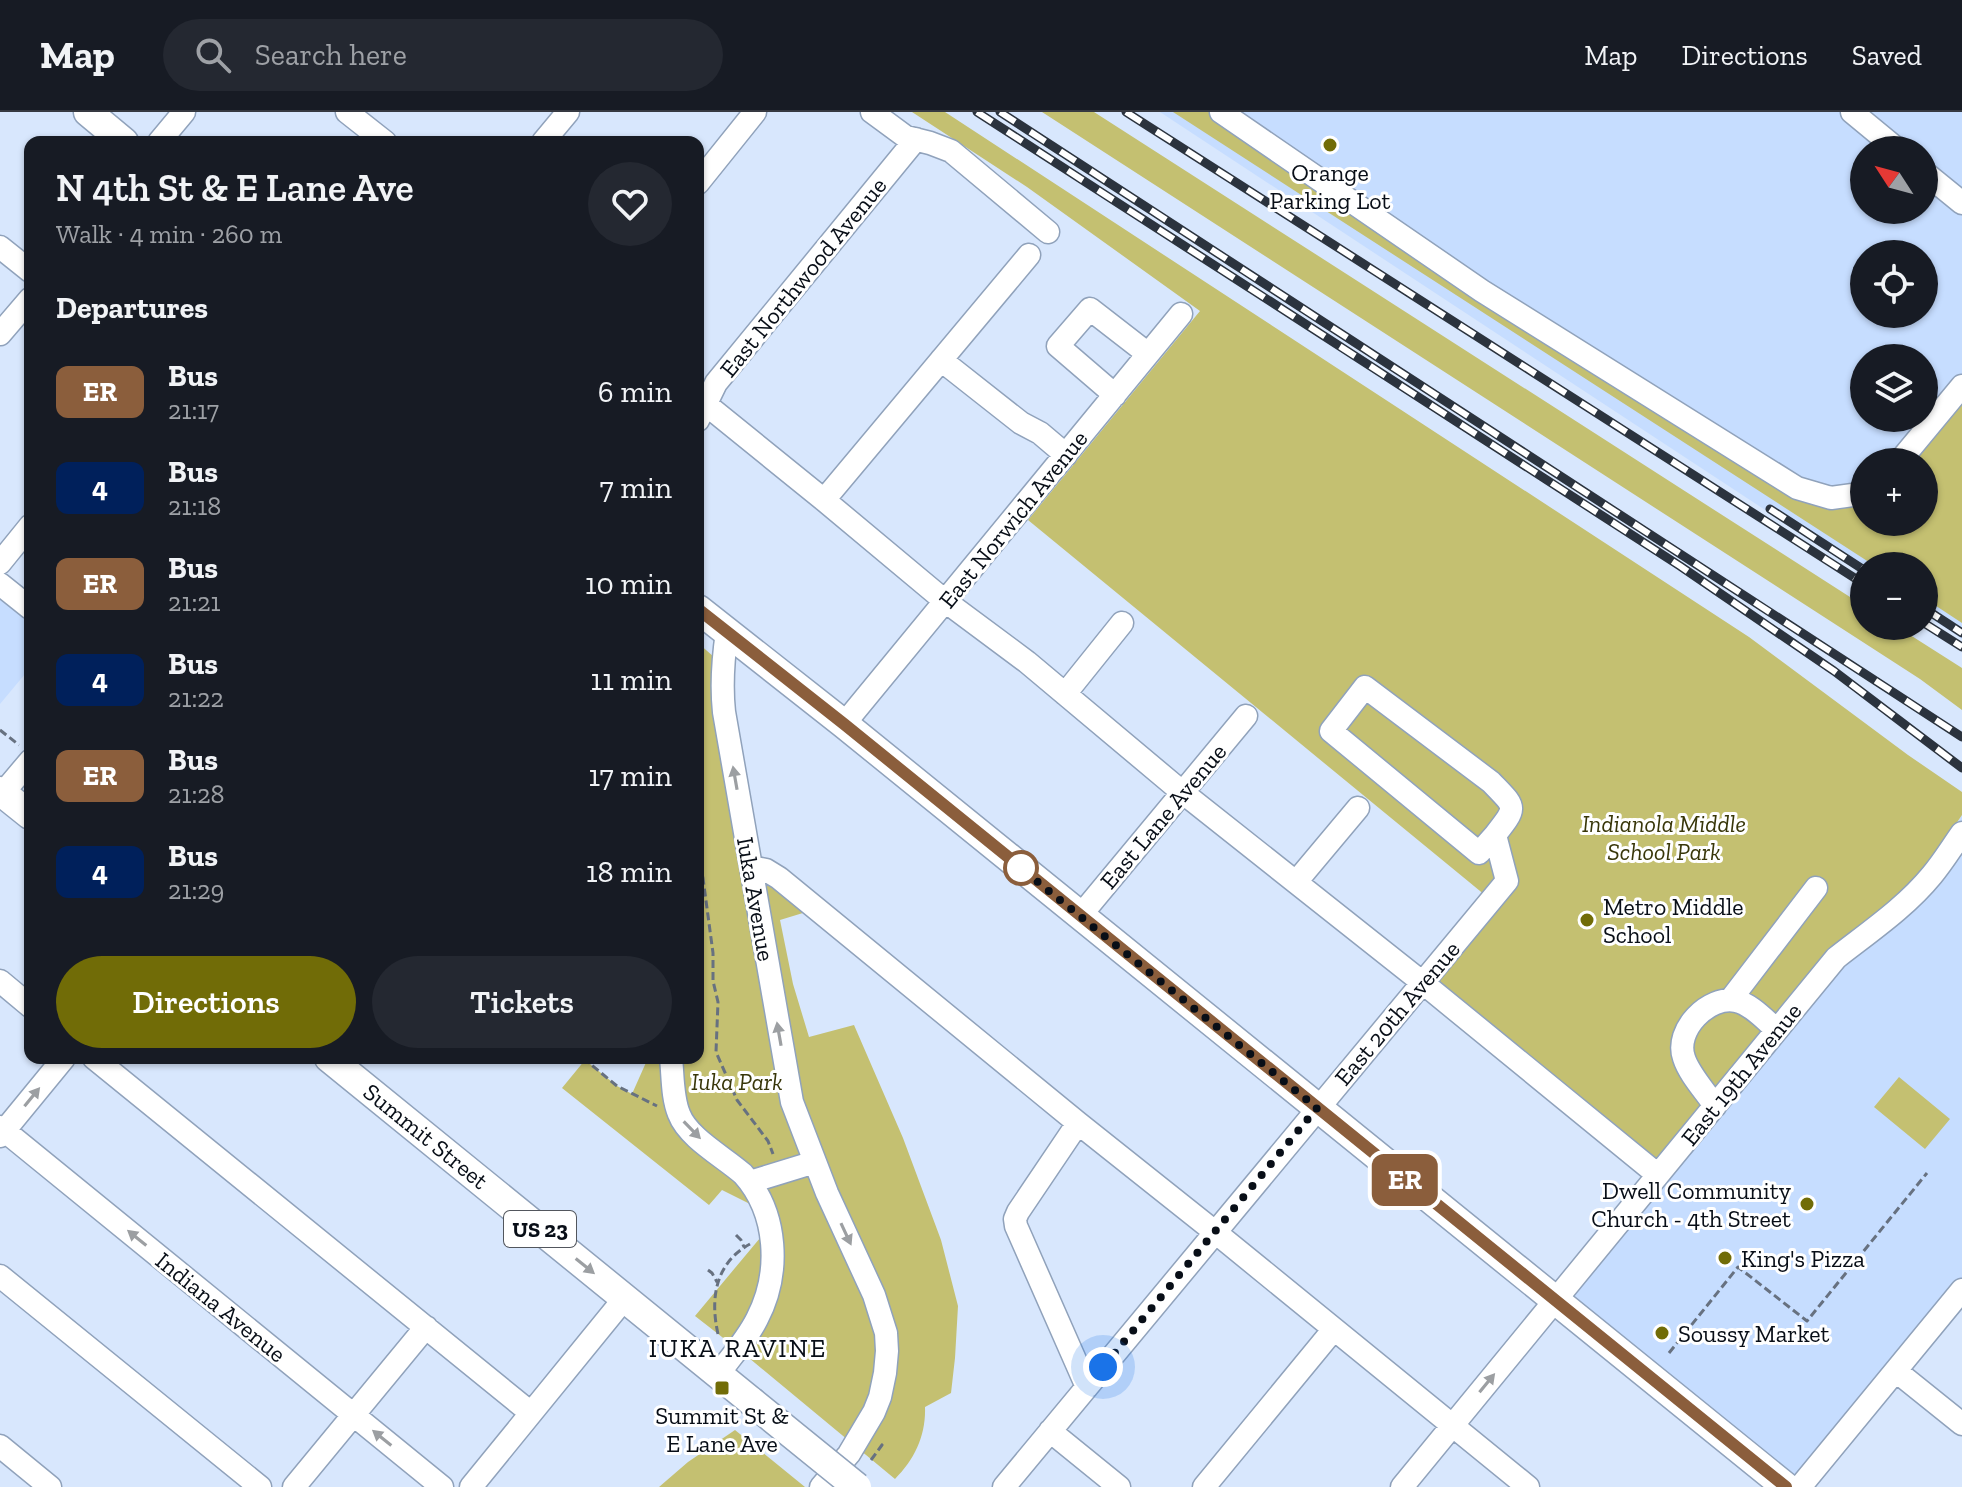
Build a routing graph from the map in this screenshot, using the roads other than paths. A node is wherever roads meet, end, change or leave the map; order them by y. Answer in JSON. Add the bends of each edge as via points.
{"nodes":[{"id":1,"x":88,"y":112,"type":"edge"},
{"id":2,"x":184,"y":112,"type":"edge"},
{"id":3,"x":347,"y":112,"type":"edge"},
{"id":4,"x":568,"y":112,"type":"edge"},
{"id":5,"x":755,"y":112,"type":"edge"},
{"id":6,"x":872,"y":112,"type":"edge"},
{"id":7,"x":1221,"y":112,"type":"edge"},
{"id":8,"x":1852,"y":112,"type":"edge"},
{"id":9,"x":372,"y":119,"type":"edge"},
{"id":10,"x":117,"y":136,"type":"edge"},
{"id":11,"x":164,"y":136,"type":"edge"},
{"id":12,"x":548,"y":136,"type":"edge"},
{"id":13,"x":1881,"y":136,"type":"edge"},
{"id":14,"x":916,"y":139,"type":"junction"},
{"id":15,"x":704,"y":176,"type":"edge"},
{"id":16,"x":1938,"y":183,"type":"edge"},
{"id":17,"x":1962,"y":203,"type":"edge"},
{"id":18,"x":1048,"y":232,"type":"dead end"},
{"id":19,"x":0,"y":247,"type":"edge"},
{"id":20,"x":1029,"y":255,"type":"dead end"},
{"id":21,"x":24,"y":266,"type":"edge"},
{"id":22,"x":24,"y":306,"type":"edge"},
{"id":23,"x":1181,"y":314,"type":"dead end"},
{"id":24,"x":0,"y":334,"type":"edge"},
{"id":25,"x":1148,"y":354,"type":"junction"},
{"id":26,"x":941,"y":360,"type":"junction"},
{"id":27,"x":1962,"y":386,"type":"edge"},
{"id":28,"x":1115,"y":395,"type":"junction"},
{"id":29,"x":704,"y":402,"type":"edge"},
{"id":30,"x":704,"y":411,"type":"edge"},
{"id":31,"x":1911,"y":448,"type":"edge"},
{"id":32,"x":1066,"y":455,"type":"junction"},
{"id":33,"x":1850,"y":495,"type":"edge"},
{"id":34,"x":824,"y":500,"type":"junction"},
{"id":35,"x":24,"y":533,"type":"edge"},
{"id":36,"x":0,"y":563,"type":"edge"},
{"id":37,"x":0,"y":584,"type":"edge"},
{"id":38,"x":945,"y":601,"type":"junction"},
{"id":39,"x":24,"y":603,"type":"edge"},
{"id":40,"x":704,"y":614,"type":"edge"},
{"id":41,"x":1122,"y":623,"type":"dead end"},
{"id":42,"x":727,"y":632,"type":"junction"},
{"id":43,"x":1065,"y":694,"type":"junction"},
{"id":44,"x":1246,"y":716,"type":"dead end"},
{"id":45,"x":844,"y":724,"type":"junction"},
{"id":46,"x":24,"y":755,"type":"edge"},
{"id":47,"x":2,"y":792,"type":"edge"},
{"id":48,"x":1182,"y":792,"type":"junction"},
{"id":49,"x":1358,"y":808,"type":"dead end"},
{"id":50,"x":24,"y":810,"type":"edge"},
{"id":51,"x":1962,"y":833,"type":"edge"},
{"id":52,"x":1495,"y":835,"type":"junction"},
{"id":53,"x":751,"y":867,"type":"junction"},
{"id":54,"x":1296,"y":882,"type":"junction"},
{"id":55,"x":1816,"y":888,"type":"dead end"},
{"id":56,"x":1080,"y":916,"type":"junction"},
{"id":57,"x":0,"y":981,"type":"edge"},
{"id":58,"x":1423,"y":983,"type":"junction"},
{"id":59,"x":1731,"y":999,"type":"junction"},
{"id":60,"x":24,"y":1001,"type":"edge"},
{"id":61,"x":1777,"y":1030,"type":"junction"},
{"id":62,"x":59,"y":1064,"type":"edge"},
{"id":63,"x":101,"y":1064,"type":"edge"},
{"id":64,"x":336,"y":1064,"type":"edge"},
{"id":65,"x":672,"y":1064,"type":"edge"},
{"id":66,"x":1715,"y":1106,"type":"junction"},
{"id":67,"x":1317,"y":1108,"type":"junction"},
{"id":68,"x":1078,"y":1123,"type":"junction"},
{"id":69,"x":1,"y":1131,"type":"edge"},
{"id":70,"x":815,"y":1162,"type":"junction"},
{"id":71,"x":1658,"y":1175,"type":"junction"},
{"id":72,"x":750,"y":1182,"type":"junction"},
{"id":73,"x":1215,"y":1232,"type":"junction"},
{"id":74,"x":0,"y":1276,"type":"edge"},
{"id":75,"x":1962,"y":1290,"type":"edge"},
{"id":76,"x":624,"y":1299,"type":"junction"},
{"id":77,"x":1555,"y":1300,"type":"junction"},
{"id":78,"x":426,"y":1327,"type":"junction"},
{"id":79,"x":1334,"y":1329,"type":"junction"},
{"id":80,"x":1896,"y":1371,"type":"junction"},
{"id":81,"x":718,"y":1374,"type":"junction"},
{"id":82,"x":1087,"y":1387,"type":"junction"},
{"id":83,"x":531,"y":1413,"type":"junction"},
{"id":84,"x":353,"y":1415,"type":"junction"},
{"id":85,"x":1962,"y":1424,"type":"edge"},
{"id":86,"x":1452,"y":1425,"type":"junction"},
{"id":87,"x":1050,"y":1431,"type":"junction"},
{"id":88,"x":2,"y":1453,"type":"edge"},
{"id":89,"x":50,"y":1487,"type":"edge"},
{"id":90,"x":260,"y":1487,"type":"edge"},
{"id":91,"x":294,"y":1487,"type":"edge"},
{"id":92,"x":442,"y":1487,"type":"edge"},
{"id":93,"x":471,"y":1487,"type":"edge"},
{"id":94,"x":821,"y":1487,"type":"edge"},
{"id":95,"x":857,"y":1487,"type":"edge"},
{"id":96,"x":1004,"y":1487,"type":"edge"},
{"id":97,"x":1119,"y":1487,"type":"edge"},
{"id":98,"x":1204,"y":1487,"type":"edge"},
{"id":99,"x":1402,"y":1487,"type":"edge"},
{"id":100,"x":1528,"y":1487,"type":"edge"},
{"id":101,"x":1786,"y":1487,"type":"edge"},
{"id":102,"x":1800,"y":1487,"type":"edge"}],
"edges":[{"from":1,"to":10,"type":"main road"},
{"from":2,"to":11,"type":"street"},
{"from":3,"to":9,"type":"street"},
{"from":4,"to":12,"type":"street"},
{"from":5,"to":15,"type":"street"},
{"from":6,"to":14,"type":"street"},
{"from":7,"to":33,"type":"street","via":[[1482,291],[1797,488],[1831,498]]},
{"from":8,"to":13,"type":"street"},
{"from":14,"to":18,"type":"street","via":[[951,151]]},
{"from":14,"to":29,"type":"street","name":"East Northwood Avenue"},
{"from":16,"to":17,"type":"street"},
{"from":19,"to":21,"type":"street"},
{"from":20,"to":26,"type":"street"},
{"from":22,"to":24,"type":"street"},
{"from":23,"to":25,"type":"street","name":"East Norwich Avenue"},
{"from":25,"to":28,"type":"street","name":"East Norwich Avenue"},
{"from":25,"to":28,"type":"street","via":[[1090,309],[1058,346]]},
{"from":26,"to":32,"type":"street"},
{"from":26,"to":34,"type":"street"},
{"from":27,"to":31,"type":"street"},
{"from":28,"to":32,"type":"street","name":"East Norwich Avenue"},
{"from":30,"to":34,"type":"street"},
{"from":32,"to":38,"type":"street","name":"East Norwich Avenue"},
{"from":34,"to":38,"type":"street"},
{"from":35,"to":36,"type":"street"},
{"from":37,"to":39,"type":"street"},
{"from":38,"to":43,"type":"street"},
{"from":38,"to":45,"type":"street","name":"East Norwich Avenue"},
{"from":40,"to":42,"type":"main road"},
{"from":41,"to":43,"type":"street"},
{"from":42,"to":45,"type":"main road"},
{"from":53,"to":42,"type":"street","name":"Iuka Avenue","one_way":true,"via":[[721,690]]},
{"from":43,"to":48,"type":"street"},
{"from":44,"to":48,"type":"street","name":"East Lane Avenue"},
{"from":45,"to":56,"type":"main road"},
{"from":46,"to":47,"type":"street"},
{"from":47,"to":50,"type":"main road"},
{"from":48,"to":54,"type":"street"},
{"from":48,"to":56,"type":"street","name":"East Lane Avenue"},
{"from":49,"to":54,"type":"street"},
{"from":51,"to":61,"type":"street","name":"East 19th Avenue","via":[[1932,876],[1836,958]]},
{"from":52,"to":52,"type":"street","via":[[1511,814],[1507,800],[1491,782],[1365,687],[1331,731],[1479,853]]},
{"from":52,"to":58,"type":"street","name":"East 20th Avenue","via":[[1507,881]]},
{"from":53,"to":68,"type":"street","via":[[779,878]]},
{"from":70,"to":53,"type":"street","name":"Iuka Avenue","one_way":true,"via":[[789,1089]]},
{"from":54,"to":58,"type":"street"},
{"from":55,"to":59,"type":"street"},
{"from":56,"to":67,"type":"main road"},
{"from":57,"to":60,"type":"street"},
{"from":58,"to":67,"type":"street","name":"East 20th Avenue"},
{"from":58,"to":71,"type":"street"},
{"from":59,"to":61,"type":"street"},
{"from":59,"to":66,"type":"street","via":[[1698,1014],[1684,1037],[1683,1057]]},
{"from":61,"to":66,"type":"street","name":"East 19th Avenue"},
{"from":69,"to":62,"type":"street","one_way":true},
{"from":63,"to":78,"type":"street"},
{"from":64,"to":76,"type":"main road","name":"Summit Street","number":"US 23","one_way":true},
{"from":65,"to":72,"type":"street","one_way":true,"via":[[675,1099],[686,1127]]},
{"from":66,"to":71,"type":"street","name":"East 19th Avenue"},
{"from":67,"to":73,"type":"street","name":"East 20th Avenue"},
{"from":67,"to":77,"type":"main road"},
{"from":68,"to":73,"type":"street"},
{"from":68,"to":82,"type":"street","via":[[1015,1219]]},
{"from":84,"to":69,"type":"street","name":"Indiana Avenue","one_way":true},
{"from":70,"to":72,"type":"street"},
{"from":70,"to":94,"type":"street","name":"Iuka Avenue","one_way":true,"via":[[874,1295],[887,1351],[874,1412]]},
{"from":71,"to":77,"type":"street","name":"East 19th Avenue"},
{"from":72,"to":81,"type":"street","via":[[766,1212],[771,1236],[768,1294],[746,1338]]},
{"from":73,"to":79,"type":"street"},
{"from":73,"to":82,"type":"street","name":"East 20th Avenue"},
{"from":74,"to":90,"type":"street"},
{"from":75,"to":80,"type":"street"},
{"from":76,"to":81,"type":"main road","name":"Summit Street","number":"US 23"},
{"from":76,"to":83,"type":"street"},
{"from":86,"to":77,"type":"street","name":"East 19th Avenue","one_way":true},
{"from":77,"to":101,"type":"main road"},
{"from":78,"to":83,"type":"street"},
{"from":78,"to":84,"type":"street"},
{"from":79,"to":86,"type":"street"},
{"from":79,"to":98,"type":"street"},
{"from":80,"to":85,"type":"street"},
{"from":80,"to":102,"type":"street"},
{"from":81,"to":95,"type":"main road","name":"Summit Street","number":"US 23","bridge":true},
{"from":82,"to":87,"type":"street","name":"East 20th Avenue"},
{"from":83,"to":93,"type":"street"},
{"from":84,"to":91,"type":"street"},
{"from":92,"to":84,"type":"street","name":"Indiana Avenue","one_way":true},
{"from":86,"to":99,"type":"street","name":"East 19th Avenue"},
{"from":86,"to":100,"type":"street"},
{"from":87,"to":96,"type":"street","name":"East 20th Avenue"},
{"from":87,"to":97,"type":"street"},
{"from":88,"to":89,"type":"street"}]}
